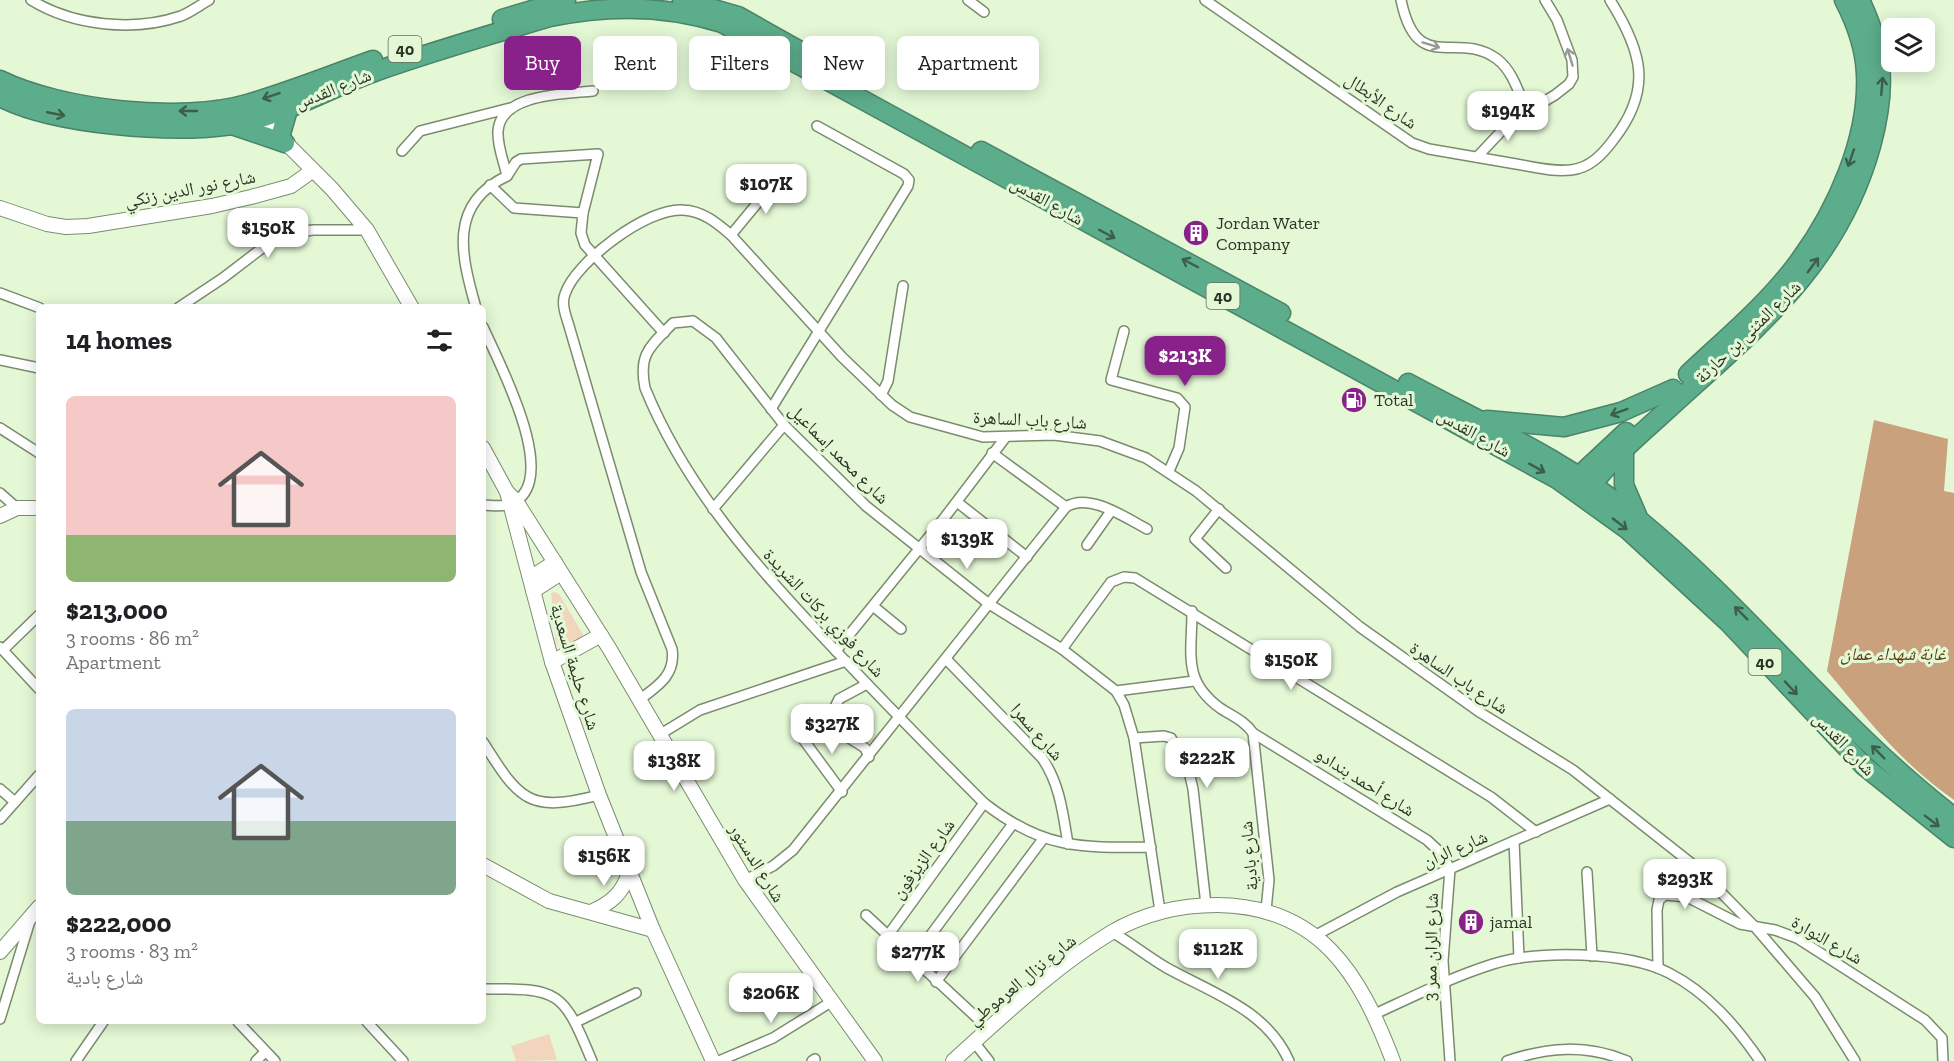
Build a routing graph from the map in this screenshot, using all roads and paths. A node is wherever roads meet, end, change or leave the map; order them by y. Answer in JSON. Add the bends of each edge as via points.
{"nodes":[{"id":1,"x":32,"y":0,"type":"edge"},
{"id":2,"x":209,"y":0,"type":"edge"},
{"id":3,"x":566,"y":0,"type":"edge"},
{"id":4,"x":682,"y":0,"type":"edge"},
{"id":5,"x":968,"y":0,"type":"edge"},
{"id":6,"x":1206,"y":0,"type":"edge"},
{"id":7,"x":1401,"y":0,"type":"edge"},
{"id":8,"x":1545,"y":0,"type":"edge"},
{"id":9,"x":1610,"y":0,"type":"edge"},
{"id":10,"x":1844,"y":0,"type":"edge"},
{"id":11,"x":1860,"y":0,"type":"edge"},
{"id":12,"x":984,"y":12,"type":"dead end"},
{"id":13,"x":0,"y":80,"type":"edge"},
{"id":14,"x":593,"y":91,"type":"dead end"},
{"id":15,"x":0,"y":97,"type":"edge"},
{"id":16,"x":246,"y":105,"type":"junction"},
{"id":17,"x":289,"y":106,"type":"junction"},
{"id":18,"x":512,"y":108,"type":"junction"},
{"id":19,"x":1527,"y":112,"type":"junction"},
{"id":20,"x":261,"y":118,"type":"junction"},
{"id":21,"x":232,"y":125,"type":"junction"},
{"id":22,"x":817,"y":126,"type":"dead end"},
{"id":23,"x":283,"y":140,"type":"junction"},
{"id":24,"x":402,"y":151,"type":"dead end"},
{"id":25,"x":1477,"y":157,"type":"junction"},
{"id":26,"x":312,"y":171,"type":"junction"},
{"id":27,"x":507,"y":176,"type":"junction"},
{"id":28,"x":778,"y":178,"type":"dead end"},
{"id":29,"x":490,"y":185,"type":"junction"},
{"id":30,"x":0,"y":208,"type":"edge"},
{"id":31,"x":583,"y":213,"type":"junction"},
{"id":32,"x":367,"y":230,"type":"junction"},
{"id":33,"x":731,"y":235,"type":"junction"},
{"id":34,"x":595,"y":256,"type":"junction"},
{"id":35,"x":903,"y":286,"type":"dead end"},
{"id":36,"x":0,"y":293,"type":"edge"},
{"id":37,"x":184,"y":304,"type":"edge"},
{"id":38,"x":410,"y":304,"type":"edge"},
{"id":39,"x":475,"y":304,"type":"edge"},
{"id":40,"x":36,"y":306,"type":"edge"},
{"id":41,"x":818,"y":329,"type":"junction"},
{"id":42,"x":1124,"y":332,"type":"dead end"},
{"id":43,"x":664,"y":333,"type":"junction"},
{"id":44,"x":486,"y":334,"type":"edge"},
{"id":45,"x":0,"y":360,"type":"edge"},
{"id":46,"x":36,"y":367,"type":"edge"},
{"id":47,"x":1673,"y":388,"type":"junction"},
{"id":48,"x":881,"y":395,"type":"junction"},
{"id":49,"x":771,"y":409,"type":"junction"},
{"id":50,"x":1477,"y":418,"type":"junction"},
{"id":51,"x":784,"y":425,"type":"junction"},
{"id":52,"x":0,"y":428,"type":"edge"},
{"id":53,"x":1005,"y":438,"type":"junction"},
{"id":54,"x":1624,"y":449,"type":"junction"},
{"id":55,"x":36,"y":451,"type":"edge"},
{"id":56,"x":992,"y":453,"type":"junction"},
{"id":57,"x":486,"y":454,"type":"edge"},
{"id":58,"x":1169,"y":471,"type":"junction"},
{"id":59,"x":1582,"y":486,"type":"junction"},
{"id":60,"x":0,"y":493,"type":"edge"},
{"id":61,"x":510,"y":499,"type":"junction"},
{"id":62,"x":957,"y":502,"type":"junction"},
{"id":63,"x":486,"y":504,"type":"edge"},
{"id":64,"x":1066,"y":507,"type":"junction"},
{"id":65,"x":17,"y":508,"type":"junction"},
{"id":66,"x":36,"y":508,"type":"edge"},
{"id":67,"x":713,"y":508,"type":"junction"},
{"id":68,"x":1219,"y":509,"type":"junction"},
{"id":69,"x":1111,"y":511,"type":"junction"},
{"id":70,"x":0,"y":516,"type":"edge"},
{"id":71,"x":1639,"y":520,"type":"junction"},
{"id":72,"x":1147,"y":529,"type":"dead end"},
{"id":73,"x":1087,"y":545,"type":"dead end"},
{"id":74,"x":918,"y":550,"type":"junction"},
{"id":75,"x":1027,"y":557,"type":"junction"},
{"id":76,"x":558,"y":568,"type":"junction"},
{"id":77,"x":1226,"y":568,"type":"dead end"},
{"id":78,"x":532,"y":584,"type":"junction"},
{"id":79,"x":989,"y":604,"type":"junction"},
{"id":80,"x":873,"y":606,"type":"junction"},
{"id":81,"x":1192,"y":611,"type":"junction"},
{"id":82,"x":36,"y":618,"type":"edge"},
{"id":83,"x":901,"y":629,"type":"dead end"},
{"id":84,"x":601,"y":635,"type":"junction"},
{"id":85,"x":2,"y":649,"type":"edge"},
{"id":86,"x":1062,"y":649,"type":"junction"},
{"id":87,"x":836,"y":651,"type":"junction"},
{"id":88,"x":946,"y":659,"type":"junction"},
{"id":89,"x":552,"y":662,"type":"junction"},
{"id":90,"x":846,"y":662,"type":"junction"},
{"id":91,"x":1194,"y":681,"type":"junction"},
{"id":92,"x":867,"y":684,"type":"junction"},
{"id":93,"x":36,"y":685,"type":"edge"},
{"id":94,"x":1116,"y":692,"type":"junction"},
{"id":95,"x":639,"y":700,"type":"junction"},
{"id":96,"x":900,"y":717,"type":"junction"},
{"id":97,"x":1253,"y":734,"type":"junction"},
{"id":98,"x":659,"y":735,"type":"junction"},
{"id":99,"x":800,"y":735,"type":"dead end"},
{"id":100,"x":1134,"y":738,"type":"junction"},
{"id":101,"x":486,"y":746,"type":"edge"},
{"id":102,"x":869,"y":757,"type":"junction"},
{"id":103,"x":36,"y":778,"type":"edge"},
{"id":104,"x":0,"y":789,"type":"edge"},
{"id":105,"x":842,"y":792,"type":"junction"},
{"id":106,"x":599,"y":795,"type":"junction"},
{"id":107,"x":1610,"y":799,"type":"junction"},
{"id":108,"x":15,"y":802,"type":"junction"},
{"id":109,"x":984,"y":803,"type":"junction"},
{"id":110,"x":1954,"y":817,"type":"edge"},
{"id":111,"x":0,"y":819,"type":"edge"},
{"id":112,"x":1012,"y":825,"type":"junction"},
{"id":113,"x":1536,"y":832,"type":"junction"},
{"id":114,"x":1954,"y":838,"type":"edge"},
{"id":115,"x":1043,"y":839,"type":"junction"},
{"id":116,"x":1514,"y":841,"type":"junction"},
{"id":117,"x":1068,"y":844,"type":"junction"},
{"id":118,"x":1150,"y":847,"type":"junction"},
{"id":119,"x":486,"y":867,"type":"edge"},
{"id":120,"x":1450,"y":869,"type":"junction"},
{"id":121,"x":1587,"y":872,"type":"dead end"},
{"id":122,"x":629,"y":873,"type":"junction"},
{"id":123,"x":745,"y":880,"type":"junction"},
{"id":124,"x":1206,"y":905,"type":"junction"},
{"id":125,"x":36,"y":910,"type":"edge"},
{"id":126,"x":1266,"y":910,"type":"junction"},
{"id":127,"x":1160,"y":911,"type":"junction"},
{"id":128,"x":591,"y":912,"type":"junction"},
{"id":129,"x":866,"y":915,"type":"dead end"},
{"id":130,"x":1755,"y":927,"type":"junction"},
{"id":131,"x":653,"y":930,"type":"junction"},
{"id":132,"x":1112,"y":932,"type":"junction"},
{"id":133,"x":888,"y":934,"type":"junction"},
{"id":134,"x":1316,"y":935,"type":"junction"},
{"id":135,"x":0,"y":952,"type":"edge"},
{"id":136,"x":1592,"y":956,"type":"junction"},
{"id":137,"x":1519,"y":958,"type":"junction"},
{"id":138,"x":913,"y":959,"type":"junction"},
{"id":139,"x":1658,"y":968,"type":"junction"},
{"id":140,"x":936,"y":982,"type":"junction"},
{"id":141,"x":1444,"y":982,"type":"junction"},
{"id":142,"x":486,"y":989,"type":"edge"},
{"id":143,"x":636,"y":993,"type":"dead end"},
{"id":144,"x":831,"y":1002,"type":"junction"},
{"id":145,"x":1375,"y":1014,"type":"junction"},
{"id":146,"x":0,"y":1019,"type":"edge"},
{"id":147,"x":576,"y":1022,"type":"junction"},
{"id":148,"x":102,"y":1024,"type":"edge"},
{"id":149,"x":240,"y":1024,"type":"edge"},
{"id":150,"x":368,"y":1024,"type":"edge"},
{"id":151,"x":989,"y":1029,"type":"junction"},
{"id":152,"x":974,"y":1042,"type":"junction"},
{"id":153,"x":266,"y":1052,"type":"junction"},
{"id":154,"x":76,"y":1061,"type":"edge"},
{"id":155,"x":256,"y":1061,"type":"edge"},
{"id":156,"x":275,"y":1061,"type":"edge"},
{"id":157,"x":403,"y":1061,"type":"edge"},
{"id":158,"x":592,"y":1061,"type":"edge"},
{"id":159,"x":713,"y":1061,"type":"edge"},
{"id":160,"x":719,"y":1061,"type":"edge"},
{"id":161,"x":875,"y":1061,"type":"edge"},
{"id":162,"x":953,"y":1061,"type":"edge"},
{"id":163,"x":989,"y":1061,"type":"edge"},
{"id":164,"x":1289,"y":1061,"type":"edge"},
{"id":165,"x":1393,"y":1061,"type":"edge"},
{"id":166,"x":1450,"y":1061,"type":"edge"},
{"id":167,"x":1507,"y":1061,"type":"edge"},
{"id":168,"x":1627,"y":1061,"type":"edge"},
{"id":169,"x":1760,"y":1061,"type":"edge"},
{"id":170,"x":1855,"y":1061,"type":"edge"},
{"id":171,"x":1943,"y":1061,"type":"edge"}],
"edges":[{"from":1,"to":2,"type":"street","via":[[74,19],[113,23],[160,21],[182,15]]},
{"from":3,"to":16,"type":"highway","name":"شارع القدس","number":"40","one_way":true,"via":[[397,51]]},
{"from":50,"to":4,"type":"highway","name":"شارع القدس","number":"40","one_way":true,"via":[[738,16]]},
{"from":5,"to":12,"type":"street"},
{"from":6,"to":25,"type":"street","name":"شارع الأبطال","via":[[1412,143]]},
{"from":7,"to":19,"type":"street","one_way":true,"via":[[1408,26],[1419,40],[1436,47],[1478,51],[1503,64]]},
{"from":19,"to":8,"type":"street","one_way":true,"via":[[1569,84],[1574,69],[1557,20]]},
{"from":9,"to":25,"type":"street","name":"شارع الأبطال","via":[[1632,41],[1640,78],[1634,108],[1609,146],[1596,160],[1572,170],[1546,170]]},
{"from":10,"to":47,"type":"highway","name":"شارع المثنى بن حارثة","one_way":true,"via":[[1860,38],[1866,73],[1857,140],[1840,189],[1799,261],[1765,300]]},
{"from":54,"to":11,"type":"highway","name":"شارع المثنى بن حارثة","one_way":true,"via":[[1779,307],[1817,260],[1854,196],[1872,141],[1882,75],[1875,34]]},
{"from":16,"to":13,"type":"highway","name":"شارع القدس","number":"40","one_way":true,"via":[[200,111],[100,107],[47,98]]},
{"from":14,"to":18,"type":"street","via":[[530,99]]},
{"from":15,"to":21,"type":"highway","name":"شارع القدس","number":"40","one_way":true,"via":[[90,121],[184,128]]},
{"from":16,"to":20,"type":"street"},
{"from":17,"to":20,"type":"highway","name":"شارع القدس","number":"40"},
{"from":17,"to":23,"type":"highway"},
{"from":17,"to":59,"type":"highway","name":"شارع القدس","number":"40","one_way":true,"via":[[376,71],[569,12],[641,8],[710,19]]},
{"from":18,"to":24,"type":"street","via":[[420,131]]},
{"from":18,"to":27,"type":"street","via":[[498,129]]},
{"from":19,"to":25,"type":"street","via":[[1496,134]]},
{"from":20,"to":21,"type":"highway","name":"شارع القدس","number":"40"},
{"from":20,"to":23,"type":"street"},
{"from":21,"to":23,"type":"highway"},
{"from":22,"to":41,"type":"street","via":[[909,180]]},
{"from":23,"to":26,"type":"street"},
{"from":26,"to":30,"type":"street","name":"شارع نور الدين زنكي","via":[[291,186],[251,197],[88,226],[47,224]]},
{"from":26,"to":32,"type":"street"},
{"from":27,"to":29,"type":"street"},
{"from":27,"to":31,"type":"street","via":[[521,159],[598,154]]},
{"from":28,"to":33,"type":"street"},
{"from":29,"to":31,"type":"street","via":[[514,208]]},
{"from":29,"to":39,"type":"street","via":[[472,203],[463,236],[464,260]]},
{"from":31,"to":34,"type":"street","via":[[581,236]]},
{"from":32,"to":37,"type":"street","via":[[285,234],[268,242]]},
{"from":32,"to":38,"type":"street"},
{"from":33,"to":34,"type":"street","name":"شارع باب الساهرة","via":[[698,213],[668,210],[632,226]]},
{"from":33,"to":41,"type":"street","name":"شارع باب الساهرة"},
{"from":34,"to":43,"type":"street"},
{"from":34,"to":95,"type":"street","name":"شارع باب الساهرة","via":[[566,291],[564,307],[636,556],[673,656],[668,676]]},
{"from":35,"to":48,"type":"street","via":[[889,376]]},
{"from":36,"to":40,"type":"street"},
{"from":41,"to":48,"type":"street","name":"شارع باب الساهرة"},
{"from":41,"to":49,"type":"street"},
{"from":42,"to":58,"type":"street","via":[[1111,380],[1177,398],[1185,407],[1179,448]]},
{"from":43,"to":49,"type":"street","name":"شارع محمد إسماعيل","via":[[682,320],[703,326]]},
{"from":43,"to":67,"type":"street","name":"شارع فوزي بركات الشريدة","via":[[644,357],[645,388],[680,462]]},
{"from":44,"to":61,"type":"street","via":[[515,397],[531,457],[522,497]]},
{"from":45,"to":46,"type":"street"},
{"from":47,"to":50,"type":"highway","one_way":true,"via":[[1621,412],[1564,427]]},
{"from":47,"to":59,"type":"highway","name":"شارع المثنى بن حارثة"},
{"from":48,"to":53,"type":"street","name":"شارع باب الساهرة","via":[[910,417],[962,433]]},
{"from":49,"to":51,"type":"street","name":"شارع محمد إسماعيل"},
{"from":50,"to":59,"type":"highway","name":"شارع القدس","number":"40"},
{"from":51,"to":67,"type":"street"},
{"from":51,"to":74,"type":"street","name":"شارع محمد إسماعيل","via":[[834,477]]},
{"from":52,"to":55,"type":"street"},
{"from":53,"to":56,"type":"street"},
{"from":53,"to":58,"type":"street","name":"شارع باب الساهرة","via":[[1054,435],[1100,441]]},
{"from":54,"to":59,"type":"highway","name":"شارع المثنى بن حارثة"},
{"from":54,"to":71,"type":"highway","via":[[1624,485]]},
{"from":56,"to":62,"type":"street"},
{"from":56,"to":64,"type":"street"},
{"from":57,"to":61,"type":"street","name":"شارع حليمة السعدية"},
{"from":58,"to":68,"type":"street","name":"شارع باب الساهرة"},
{"from":59,"to":71,"type":"highway","name":"شارع القدس","number":"40"},
{"from":59,"to":114,"type":"highway","name":"شارع القدس","number":"40","one_way":true,"via":[[1730,623],[1863,766]]},
{"from":60,"to":65,"type":"street"},
{"from":61,"to":63,"type":"street"},
{"from":61,"to":76,"type":"street","name":"شارع الدستور"},
{"from":61,"to":78,"type":"street","name":"شارع حليمة السعدية"},
{"from":62,"to":74,"type":"street"},
{"from":62,"to":75,"type":"street"},
{"from":64,"to":69,"type":"street","via":[[1080,502]]},
{"from":64,"to":75,"type":"street"},
{"from":65,"to":66,"type":"street"},
{"from":65,"to":70,"type":"street"},
{"from":67,"to":87,"type":"street","name":"شارع فوزي بركات الشريدة","via":[[768,579]]},
{"from":68,"to":77,"type":"street","via":[[1195,539]]},
{"from":68,"to":107,"type":"street","name":"شارع باب الساهرة","via":[[1409,664],[1573,770]]},
{"from":69,"to":72,"type":"street"},
{"from":69,"to":73,"type":"street"},
{"from":110,"to":71,"type":"highway","name":"شارع القدس","number":"40","one_way":true,"via":[[1879,754],[1735,607]]},
{"from":74,"to":79,"type":"street","name":"شارع محمد إسماعيل"},
{"from":74,"to":80,"type":"street"},
{"from":75,"to":79,"type":"street"},
{"from":76,"to":78,"type":"street"},
{"from":76,"to":84,"type":"street","name":"شارع الدستور"},
{"from":78,"to":89,"type":"street","name":"شارع حليمة السعدية"},
{"from":79,"to":86,"type":"street","name":"شارع محمد إسماعيل"},
{"from":79,"to":88,"type":"street"},
{"from":80,"to":83,"type":"street"},
{"from":80,"to":87,"type":"street"},
{"from":81,"to":86,"type":"street","via":[[1135,578],[1124,576],[1111,582]]},
{"from":81,"to":91,"type":"street"},
{"from":81,"to":113,"type":"street","via":[[1502,804]]},
{"from":82,"to":85,"type":"street"},
{"from":84,"to":89,"type":"street"},
{"from":84,"to":95,"type":"street","name":"شارع الدستور"},
{"from":85,"to":93,"type":"street"},
{"from":86,"to":94,"type":"street","name":"شارع محمد إسماعيل"},
{"from":87,"to":90,"type":"street","name":"شارع فوزي بركات الشريدة"},
{"from":88,"to":96,"type":"street"},
{"from":88,"to":117,"type":"street","name":"شارع سمرا","via":[[1050,770],[1060,798]]},
{"from":89,"to":106,"type":"street","name":"شارع حليمة السعدية"},
{"from":90,"to":92,"type":"street","name":"شارع فوزي بركات الشريدة"},
{"from":90,"to":98,"type":"street","via":[[700,710]]},
{"from":91,"to":94,"type":"street"},
{"from":91,"to":97,"type":"street","via":[[1205,696],[1248,726]]},
{"from":92,"to":96,"type":"street","name":"شارع فوزي بركات الشريدة"},
{"from":92,"to":102,"type":"street","via":[[839,699],[836,705],[849,738],[865,748]]},
{"from":94,"to":100,"type":"street","name":"شارع محمد إسماعيل"},
{"from":95,"to":98,"type":"street","name":"شارع الدستور"},
{"from":96,"to":102,"type":"street"},
{"from":96,"to":109,"type":"street","name":"شارع فوزي بركات الشريدة"},
{"from":97,"to":120,"type":"street","name":"شارع أحمد بندادو","via":[[1427,840],[1442,854]]},
{"from":97,"to":126,"type":"street","name":"شارع بادية","via":[[1269,880]]},
{"from":98,"to":123,"type":"street","name":"شارع الدستور"},
{"from":99,"to":105,"type":"street"},
{"from":100,"to":118,"type":"street","name":"شارع محمد إسماعيل"},
{"from":100,"to":124,"type":"street","via":[[1171,738],[1189,772]]},
{"from":101,"to":106,"type":"street","via":[[515,789],[525,797],[556,804]]},
{"from":102,"to":105,"type":"street"},
{"from":103,"to":108,"type":"street"},
{"from":104,"to":108,"type":"street"},
{"from":105,"to":123,"type":"street","via":[[793,850]]},
{"from":106,"to":122,"type":"street","name":"شارع حليمة السعدية"},
{"from":107,"to":113,"type":"street","name":"شارع الران"},
{"from":107,"to":130,"type":"street","name":"شارع باب الساهرة","via":[[1696,867]]},
{"from":108,"to":111,"type":"street"},
{"from":109,"to":112,"type":"street","name":"شارع فوزي بركات الشريدة"},
{"from":109,"to":133,"type":"street","name":"شارع الزيزفون"},
{"from":112,"to":115,"type":"street","name":"شارع فوزي بركات الشريدة"},
{"from":112,"to":138,"type":"street"},
{"from":113,"to":116,"type":"street","name":"شارع الران"},
{"from":115,"to":117,"type":"street","name":"شارع فوزي بركات الشريدة"},
{"from":115,"to":140,"type":"street"},
{"from":116,"to":120,"type":"street","name":"شارع الران"},
{"from":116,"to":137,"type":"street"},
{"from":117,"to":118,"type":"street","name":"شارع فوزي بركات الشريدة"},
{"from":118,"to":127,"type":"street","name":"شارع محمد إسماعيل"},
{"from":119,"to":128,"type":"street","via":[[535,895]]},
{"from":120,"to":134,"type":"street","name":"شارع الران"},
{"from":120,"to":141,"type":"street","name":"شارع الران ممر 3"},
{"from":121,"to":136,"type":"street"},
{"from":122,"to":128,"type":"street","via":[[614,900]]},
{"from":122,"to":131,"type":"street","name":"شارع حليمة السعدية"},
{"from":123,"to":144,"type":"street","name":"شارع الدستور"},
{"from":124,"to":126,"type":"street","name":"شارع نزال العرموطي"},
{"from":124,"to":127,"type":"street","name":"شارع نزال العرموطي"},
{"from":125,"to":135,"type":"street"},
{"from":125,"to":146,"type":"street"},
{"from":126,"to":134,"type":"street","name":"شارع نزال العرموطي"},
{"from":127,"to":132,"type":"street","name":"شارع نزال العرموطي"},
{"from":128,"to":131,"type":"street"},
{"from":129,"to":133,"type":"street"},
{"from":130,"to":139,"type":"street","name":"شارع النوارة","via":[[1732,921],[1687,897],[1665,895],[1657,910]]},
{"from":130,"to":170,"type":"street","name":"شارع باب الساهرة","via":[[1815,997]]},
{"from":130,"to":171,"type":"street","name":"شارع النوارة","via":[[1797,938],[1925,1020],[1942,1038]]},
{"from":131,"to":159,"type":"street","name":"شارع حليمة السعدية"},
{"from":132,"to":151,"type":"street","name":"شارع نزال العرموطي","via":[[1060,968]]},
{"from":132,"to":164,"type":"street","via":[[1256,1017],[1278,1040]]},
{"from":133,"to":138,"type":"street"},
{"from":134,"to":145,"type":"street","name":"شارع نزال العرموطي","via":[[1356,980]]},
{"from":136,"to":137,"type":"street"},
{"from":136,"to":139,"type":"street"},
{"from":137,"to":141,"type":"street"},
{"from":138,"to":140,"type":"street"},
{"from":139,"to":169,"type":"street","via":[[1720,1010]]},
{"from":140,"to":151,"type":"street"},
{"from":141,"to":145,"type":"street"},
{"from":141,"to":166,"type":"street","name":"شارع الران ممر 3"},
{"from":142,"to":147,"type":"street","via":[[519,988],[547,993],[566,1007]]},
{"from":143,"to":147,"type":"street"},
{"from":144,"to":160,"type":"street","via":[[796,1025]]},
{"from":144,"to":161,"type":"street","name":"شارع الدستور"},
{"from":145,"to":165,"type":"street","name":"شارع نزال العرموطي"},
{"from":147,"to":158,"type":"street"},
{"from":148,"to":154,"type":"street"},
{"from":149,"to":153,"type":"street"},
{"from":150,"to":157,"type":"street"},
{"from":151,"to":152,"type":"street","name":"شارع نزال العرموطي"},
{"from":152,"to":162,"type":"street","name":"شارع نزال العرموطي"},
{"from":152,"to":163,"type":"street"},
{"from":153,"to":155,"type":"street"},
{"from":153,"to":156,"type":"street"},
{"from":167,"to":168,"type":"street","via":[[1563,1048],[1602,1052]]}]}
